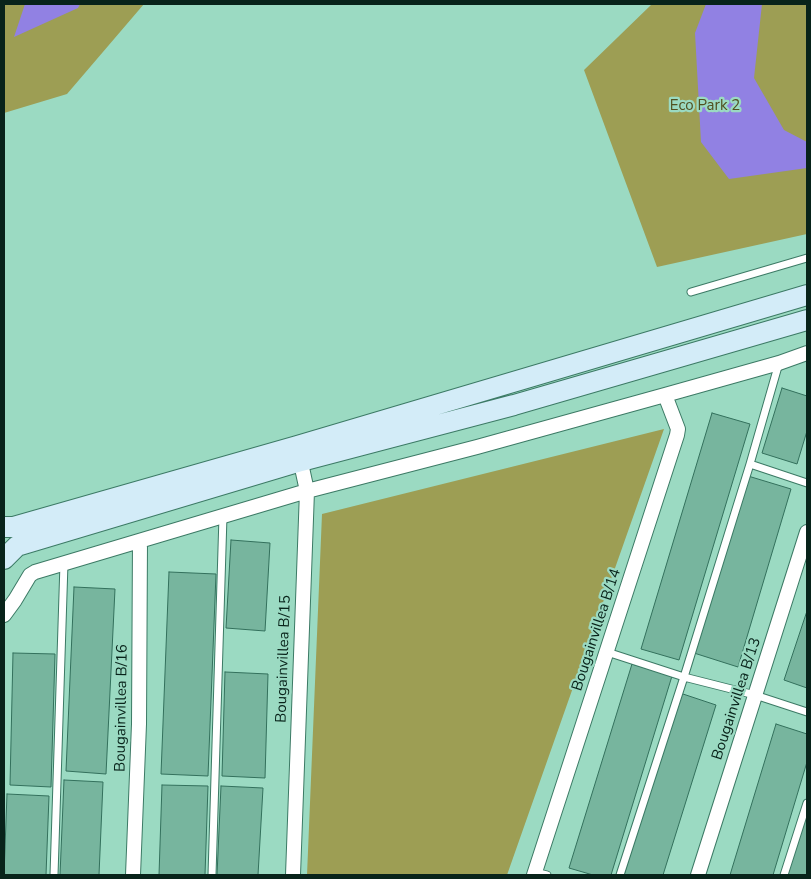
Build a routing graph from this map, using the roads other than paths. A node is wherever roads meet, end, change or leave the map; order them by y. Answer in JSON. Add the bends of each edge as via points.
{"nodes":[{"id":1,"x":807,"y":258,"type":"edge"},
{"id":2,"x":691,"y":292,"type":"dead end"},
{"id":3,"x":807,"y":295,"type":"edge"},
{"id":4,"x":807,"y":320,"type":"edge"},
{"id":5,"x":807,"y":353,"type":"edge"},
{"id":6,"x":584,"y":362,"type":"junction"},
{"id":7,"x":779,"y":363,"type":"junction"},
{"id":8,"x":591,"y":382,"type":"junction"},
{"id":9,"x":665,"y":395,"type":"junction"},
{"id":10,"x":299,"y":453,"type":"junction"},
{"id":11,"x":750,"y":464,"type":"junction"},
{"id":12,"x":807,"y":483,"type":"edge"},
{"id":13,"x":306,"y":491,"type":"junction"},
{"id":14,"x":223,"y":516,"type":"junction"},
{"id":15,"x":4,"y":527,"type":"edge"},
{"id":16,"x":807,"y":532,"type":"edge"},
{"id":17,"x":140,"y":541,"type":"junction"},
{"id":18,"x":4,"y":559,"type":"edge"},
{"id":19,"x":64,"y":563,"type":"junction"},
{"id":20,"x":4,"y":615,"type":"edge"},
{"id":21,"x":607,"y":652,"type":"junction"},
{"id":22,"x":684,"y":677,"type":"junction"},
{"id":23,"x":755,"y":695,"type":"junction"},
{"id":24,"x":807,"y":712,"type":"edge"},
{"id":25,"x":807,"y":802,"type":"edge"},
{"id":26,"x":539,"y":874,"type":"edge"},
{"id":27,"x":54,"y":875,"type":"edge"},
{"id":28,"x":133,"y":875,"type":"edge"},
{"id":29,"x":212,"y":875,"type":"edge"},
{"id":30,"x":292,"y":875,"type":"edge"},
{"id":31,"x":620,"y":875,"type":"edge"},
{"id":32,"x":698,"y":875,"type":"edge"},
{"id":33,"x":784,"y":875,"type":"edge"}],
"edges":[{"from":1,"to":2,"type":"lane"},
{"from":3,"to":6,"type":"street"},
{"from":4,"to":8,"type":"street"},
{"from":5,"to":7,"type":"street"},
{"from":6,"to":8,"type":"street"},
{"from":6,"to":10,"type":"street"},
{"from":7,"to":9,"type":"street"},
{"from":7,"to":11,"type":"lane"},
{"from":8,"to":10,"type":"street","via":[[505,408]]},
{"from":9,"to":13,"type":"street"},
{"from":9,"to":21,"type":"street","name":"Bougainvillea B/14","via":[[678,429],[677,435]]},
{"from":10,"to":13,"type":"street","name":"Bougainvillea B/15"},
{"from":10,"to":15,"type":"street"},
{"from":10,"to":18,"type":"street","via":[[17,546]]},
{"from":11,"to":12,"type":"lane"},
{"from":11,"to":22,"type":"lane"},
{"from":13,"to":14,"type":"street"},
{"from":13,"to":30,"type":"street","name":"Bougainvillea B/15"},
{"from":14,"to":17,"type":"street"},
{"from":14,"to":29,"type":"lane"},
{"from":16,"to":23,"type":"street","name":"Bougainvillea B/13"},
{"from":17,"to":19,"type":"street"},
{"from":17,"to":28,"type":"street","name":"Bougainvillea B/16","via":[[139,724]]},
{"from":19,"to":20,"type":"street","via":[[30,575]]},
{"from":19,"to":27,"type":"lane"},
{"from":21,"to":22,"type":"lane"},
{"from":21,"to":26,"type":"street","name":"Bougainvillea B/14"},
{"from":22,"to":23,"type":"lane"},
{"from":22,"to":31,"type":"lane"},
{"from":23,"to":24,"type":"lane"},
{"from":23,"to":32,"type":"street","name":"Bougainvillea B/13"},
{"from":25,"to":33,"type":"lane"}]}
